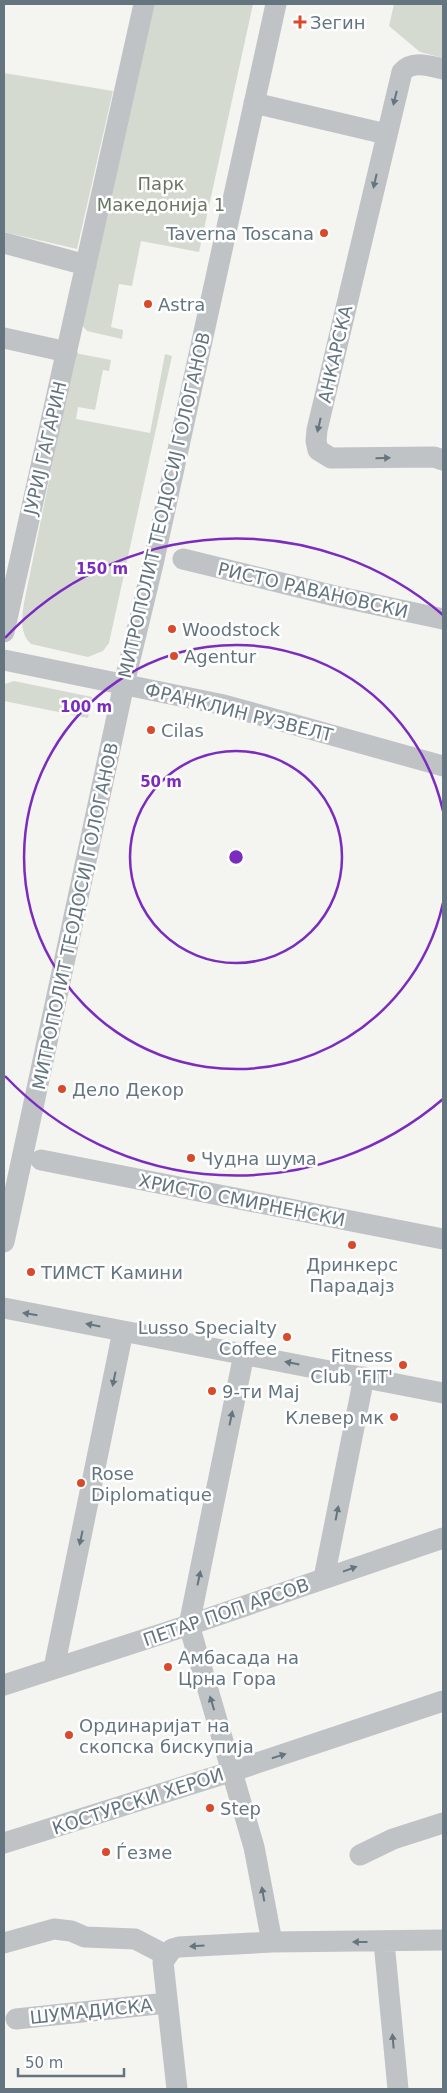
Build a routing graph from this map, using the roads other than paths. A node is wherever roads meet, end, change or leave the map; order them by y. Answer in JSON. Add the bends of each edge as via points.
{"nodes":[{"id":1,"x":144,"y":4,"type":"edge"},
{"id":2,"x":276,"y":4,"type":"edge"},
{"id":3,"x":443,"y":69,"type":"edge"},
{"id":4,"x":254,"y":103,"type":"junction"},
{"id":5,"x":386,"y":134,"type":"junction"},
{"id":6,"x":4,"y":243,"type":"edge"},
{"id":7,"x":86,"y":265,"type":"junction"},
{"id":8,"x":4,"y":338,"type":"edge"},
{"id":9,"x":67,"y":352,"type":"junction"},
{"id":10,"x":443,"y":460,"type":"edge"},
{"id":11,"x":183,"y":559,"type":"dead end"},
{"id":12,"x":443,"y":619,"type":"edge"},
{"id":13,"x":4,"y":632,"type":"edge"},
{"id":14,"x":4,"y":660,"type":"edge"},
{"id":15,"x":124,"y":684,"type":"junction"},
{"id":16,"x":443,"y":766,"type":"edge"},
{"id":17,"x":41,"y":1160,"type":"dead end"},
{"id":18,"x":443,"y":1239,"type":"edge"},
{"id":19,"x":4,"y":1242,"type":"edge"},
{"id":20,"x":4,"y":1308,"type":"edge"},
{"id":21,"x":124,"y":1331,"type":"junction"},
{"id":22,"x":244,"y":1354,"type":"junction"},
{"id":23,"x":364,"y":1377,"type":"junction"},
{"id":24,"x":443,"y":1393,"type":"edge"},
{"id":25,"x":443,"y":1538,"type":"edge"},
{"id":26,"x":324,"y":1578,"type":"junction"},
{"id":27,"x":189,"y":1625,"type":"junction"},
{"id":28,"x":54,"y":1668,"type":"junction"},
{"id":29,"x":6,"y":1685,"type":"edge"},
{"id":30,"x":443,"y":1701,"type":"edge"},
{"id":31,"x":233,"y":1771,"type":"junction"},
{"id":32,"x":443,"y":1823,"type":"edge"},
{"id":33,"x":4,"y":1844,"type":"edge"},
{"id":34,"x":360,"y":1855,"type":"dead end"},
{"id":35,"x":443,"y":1940,"type":"edge"},
{"id":36,"x":272,"y":1942,"type":"junction"},
{"id":37,"x":384,"y":1942,"type":"junction"},
{"id":38,"x":4,"y":1943,"type":"edge"},
{"id":39,"x":166,"y":1955,"type":"junction"},
{"id":40,"x":167,"y":2003,"type":"junction"},
{"id":41,"x":16,"y":2019,"type":"dead end"},
{"id":42,"x":177,"y":2089,"type":"edge"},
{"id":43,"x":398,"y":2089,"type":"edge"}],
"edges":[{"from":1,"to":7,"type":"street","name":"ЈУРИЈ ГАГАРИН"},
{"from":2,"to":4,"type":"street","name":"МИТРОПОЛИТ ТЕОДОСИЈ ГОЛОГАНОВ"},
{"from":3,"to":5,"type":"street","name":"АНКАРСКА","one_way":true,"via":[[414,65],[404,69]]},
{"from":4,"to":5,"type":"street"},
{"from":4,"to":15,"type":"street","name":"МИТРОПОЛИТ ТЕОДОСИЈ ГОЛОГАНОВ"},
{"from":5,"to":10,"type":"street","name":"АНКАРСКА","one_way":true,"via":[[317,430],[317,446],[324,455],[335,458],[434,457]]},
{"from":6,"to":7,"type":"street"},
{"from":7,"to":9,"type":"street","name":"ЈУРИЈ ГАГАРИН"},
{"from":8,"to":9,"type":"street"},
{"from":9,"to":13,"type":"street","name":"ЈУРИЈ ГАГАРИН"},
{"from":11,"to":12,"type":"street","name":"РИСТО РАВАНОВСКИ"},
{"from":14,"to":15,"type":"street","name":"ФРАНКЛИН РУЗВЕЛТ"},
{"from":15,"to":16,"type":"street","name":"ФРАНКЛИН РУЗВЕЛТ","via":[[224,705]]},
{"from":15,"to":19,"type":"street","name":"МИТРОПОЛИТ ТЕОДОСИЈ ГОЛОГАНОВ"},
{"from":17,"to":18,"type":"street","name":"ХРИСТО СМИРНЕНСКИ"},
{"from":21,"to":20,"type":"street","one_way":true},
{"from":21,"to":22,"type":"street"},
{"from":21,"to":28,"type":"street","one_way":true},
{"from":23,"to":22,"type":"street","one_way":true},
{"from":27,"to":22,"type":"street","one_way":true},
{"from":23,"to":24,"type":"street"},
{"from":26,"to":23,"type":"street","one_way":true},
{"from":26,"to":25,"type":"street","name":"ПЕТАР ПОП АРСОВ","one_way":true},
{"from":26,"to":27,"type":"street","name":"ПЕТАР ПОП АРСОВ"},
{"from":27,"to":28,"type":"street","name":"ПЕТАР ПОП АРСОВ"},
{"from":31,"to":27,"type":"street","one_way":true},
{"from":28,"to":29,"type":"street","name":"ПЕТАР ПОП АРСОВ"},
{"from":31,"to":30,"type":"street","name":"КОСТУРСКИ ХЕРОИ","one_way":true},
{"from":31,"to":33,"type":"street","name":"КОСТУРСКИ ХЕРОИ"},
{"from":36,"to":31,"type":"street","one_way":true,"via":[[254,1847]]},
{"from":32,"to":34,"type":"street","via":[[393,1839]]},
{"from":35,"to":37,"type":"street"},
{"from":37,"to":36,"type":"street","one_way":true},
{"from":36,"to":39,"type":"street","one_way":true,"via":[[179,1946]]},
{"from":43,"to":37,"type":"street","one_way":true},
{"from":38,"to":39,"type":"street","via":[[54,1929],[85,1937],[136,1939]]},
{"from":39,"to":40,"type":"street","via":[[163,1962]]},
{"from":40,"to":41,"type":"street","name":"ШУМАДИСКА"},
{"from":40,"to":42,"type":"street"}]}
